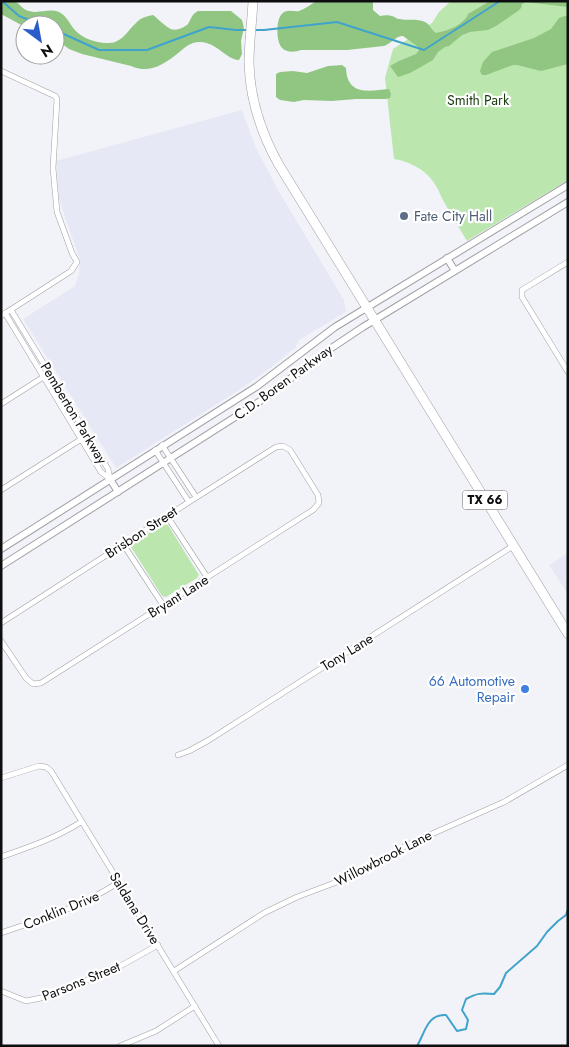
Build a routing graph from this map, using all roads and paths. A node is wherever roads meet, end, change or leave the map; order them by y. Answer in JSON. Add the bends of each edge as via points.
{"nodes":[{"id":1,"x":253,"y":1,"type":"edge"},
{"id":2,"x":1,"y":71,"type":"edge"},
{"id":3,"x":568,"y":185,"type":"edge"},
{"id":4,"x":568,"y":202,"type":"edge"},
{"id":5,"x":447,"y":258,"type":"junction"},
{"id":6,"x":568,"y":262,"type":"edge"},
{"id":7,"x":455,"y":271,"type":"junction"},
{"id":8,"x":366,"y":307,"type":"junction"},
{"id":9,"x":11,"y":310,"type":"junction"},
{"id":10,"x":3,"y":315,"type":"edge"},
{"id":11,"x":374,"y":320,"type":"junction"},
{"id":12,"x":568,"y":372,"type":"edge"},
{"id":13,"x":49,"y":373,"type":"junction"},
{"id":14,"x":43,"y":377,"type":"junction"},
{"id":15,"x":1,"y":404,"type":"edge"},
{"id":16,"x":88,"y":435,"type":"junction"},
{"id":17,"x":81,"y":439,"type":"junction"},
{"id":18,"x":162,"y":445,"type":"junction"},
{"id":19,"x":155,"y":450,"type":"junction"},
{"id":20,"x":170,"y":459,"type":"junction"},
{"id":21,"x":163,"y":463,"type":"junction"},
{"id":22,"x":110,"y":479,"type":"junction"},
{"id":23,"x":1,"y":490,"type":"edge"},
{"id":24,"x":118,"y":492,"type":"junction"},
{"id":25,"x":196,"y":497,"type":"junction"},
{"id":26,"x":189,"y":502,"type":"junction"},
{"id":27,"x":319,"y":503,"type":"joint"},
{"id":28,"x":167,"y":516,"type":"junction"},
{"id":29,"x":123,"y":544,"type":"junction"},
{"id":30,"x":513,"y":546,"type":"junction"},
{"id":31,"x":1,"y":548,"type":"edge"},
{"id":32,"x":1,"y":566,"type":"edge"},
{"id":33,"x":207,"y":577,"type":"junction"},
{"id":34,"x":163,"y":605,"type":"junction"},
{"id":35,"x":1,"y":623,"type":"edge"},
{"id":36,"x":568,"y":634,"type":"edge"},
{"id":37,"x":1,"y":642,"type":"edge"},
{"id":38,"x":178,"y":755,"type":"dead end"},
{"id":39,"x":568,"y":765,"type":"edge"},
{"id":40,"x":1,"y":778,"type":"edge"},
{"id":41,"x":81,"y":822,"type":"junction"},
{"id":42,"x":1,"y":857,"type":"edge"},
{"id":43,"x":119,"y":882,"type":"junction"},
{"id":44,"x":1,"y":933,"type":"edge"},
{"id":45,"x":158,"y":945,"type":"junction"},
{"id":46,"x":174,"y":971,"type":"junction"},
{"id":47,"x":1,"y":991,"type":"edge"},
{"id":48,"x":195,"y":1006,"type":"junction"},
{"id":49,"x":120,"y":1046,"type":"edge"},
{"id":50,"x":219,"y":1046,"type":"edge"}],
"edges":[{"from":1,"to":8,"type":"main road","number":"TX 66","via":[[250,78],[265,139]]},
{"from":2,"to":9,"type":"street","via":[[57,99],[53,168],[57,212],[77,262],[71,271]]},
{"from":3,"to":5,"type":"street","name":"C.D. Boren Parkway"},
{"from":4,"to":7,"type":"street","name":"C.D. Boren Parkway"},
{"from":5,"to":7,"type":"street"},
{"from":5,"to":8,"type":"street","name":"C.D. Boren Parkway"},
{"from":6,"to":12,"type":"street","via":[[521,293]]},
{"from":7,"to":11,"type":"street","name":"C.D. Boren Parkway"},
{"from":8,"to":11,"type":"main road","number":"TX 66"},
{"from":8,"to":18,"type":"street","name":"C.D. Boren Parkway","via":[[256,387]]},
{"from":9,"to":10,"type":"street"},
{"from":9,"to":13,"type":"street","name":"Pemberton Parkway"},
{"from":10,"to":14,"type":"street","name":"Pemberton Parkway"},
{"from":11,"to":20,"type":"street","name":"C.D. Boren Parkway","via":[[324,352],[265,398]]},
{"from":11,"to":30,"type":"main road","number":"TX 66"},
{"from":13,"to":14,"type":"street"},
{"from":13,"to":16,"type":"street","name":"Pemberton Parkway"},
{"from":14,"to":15,"type":"street"},
{"from":14,"to":17,"type":"street","name":"Pemberton Parkway"},
{"from":16,"to":17,"type":"street"},
{"from":16,"to":22,"type":"street","name":"Pemberton Parkway","via":[[108,469]]},
{"from":17,"to":22,"type":"street","name":"Pemberton Parkway","via":[[101,472]]},
{"from":17,"to":23,"type":"street"},
{"from":18,"to":19,"type":"street","name":"C.D. Boren Parkway"},
{"from":18,"to":20,"type":"street"},
{"from":19,"to":21,"type":"street"},
{"from":19,"to":22,"type":"street","name":"C.D. Boren Parkway"},
{"from":20,"to":21,"type":"street","name":"C.D. Boren Parkway"},
{"from":20,"to":25,"type":"street"},
{"from":21,"to":24,"type":"street","name":"C.D. Boren Parkway"},
{"from":21,"to":26,"type":"street"},
{"from":22,"to":24,"type":"street"},
{"from":22,"to":31,"type":"street","name":"C.D. Boren Parkway"},
{"from":24,"to":32,"type":"street","name":"C.D. Boren Parkway"},
{"from":25,"to":26,"type":"street","name":"Brisbon Street"},
{"from":25,"to":27,"type":"street","name":"Brisbon Street","via":[[276,447],[283,446],[290,450],[318,494]]},
{"from":26,"to":28,"type":"street","name":"Brisbon Street"},
{"from":27,"to":33,"type":"street","name":"Bryant Lane","via":[[313,510]]},
{"from":28,"to":29,"type":"street","name":"Brisbon Street"},
{"from":28,"to":33,"type":"street"},
{"from":29,"to":34,"type":"street"},
{"from":29,"to":35,"type":"street","name":"Brisbon Street"},
{"from":30,"to":36,"type":"main road","number":"TX 66"},
{"from":30,"to":38,"type":"street","name":"Tony Lane","via":[[209,740]]},
{"from":33,"to":34,"type":"street","name":"Bryant Lane"},
{"from":34,"to":37,"type":"street","name":"Bryant Lane","via":[[41,683],[33,684],[26,678]]},
{"from":39,"to":46,"type":"street","name":"Willowbrook Lane","via":[[504,802],[407,845],[358,874],[264,913]]},
{"from":40,"to":41,"type":"street","name":"Saldana Drive","via":[[46,766]]},
{"from":41,"to":42,"type":"street","via":[[44,842]]},
{"from":41,"to":43,"type":"street","name":"Saldana Drive"},
{"from":43,"to":44,"type":"street","name":"Conklin Drive","via":[[100,895],[53,916]]},
{"from":43,"to":45,"type":"street","name":"Saldana Drive"},
{"from":45,"to":46,"type":"street","name":"Saldana Drive"},
{"from":45,"to":47,"type":"street","name":"Parsons Street","via":[[115,969],[41,998],[26,1001]]},
{"from":46,"to":48,"type":"street","name":"Saldana Drive"},
{"from":48,"to":49,"type":"street","via":[[156,1031]]},
{"from":48,"to":50,"type":"street","name":"Saldana Drive"}]}
